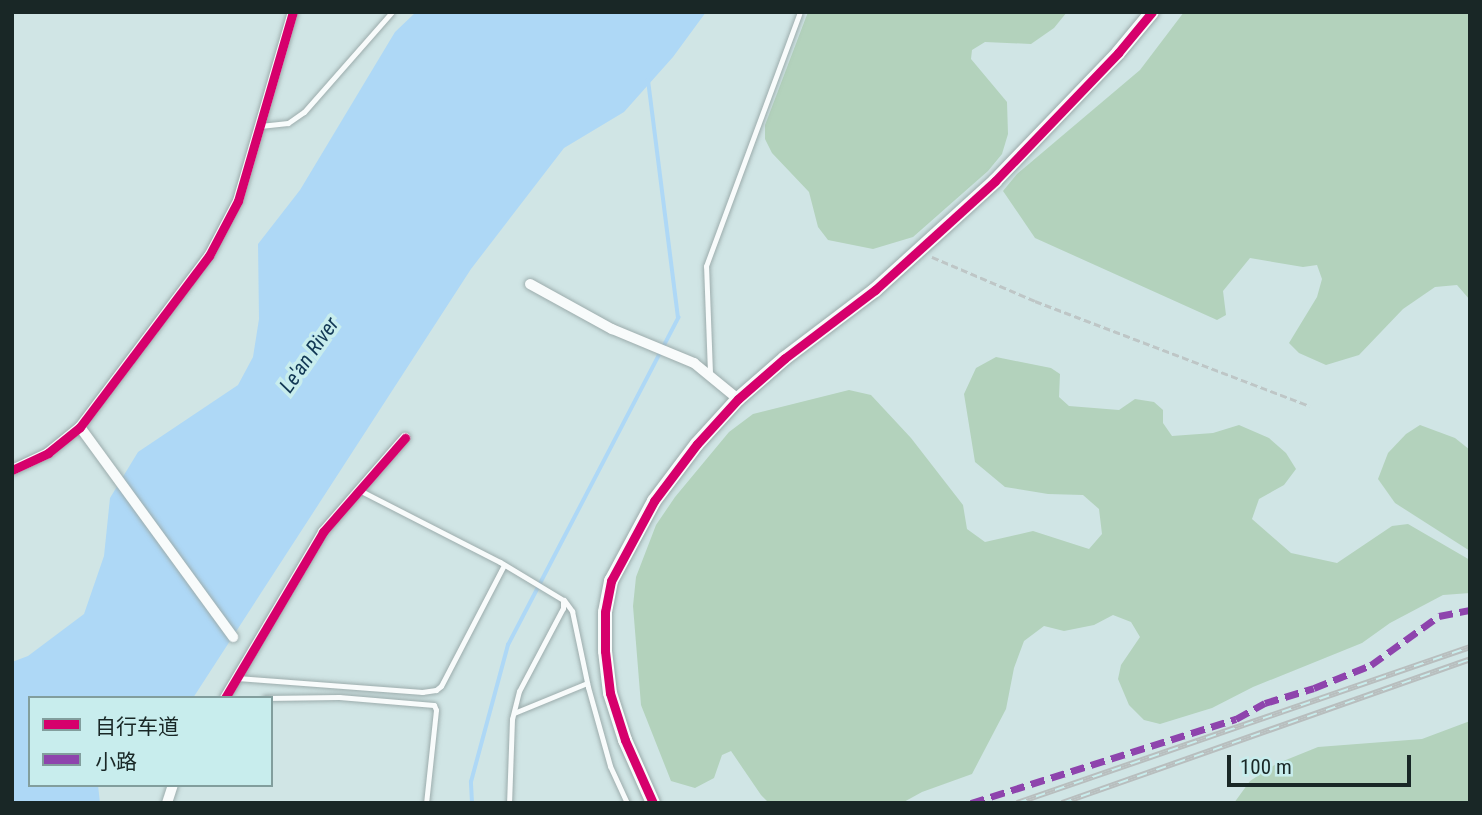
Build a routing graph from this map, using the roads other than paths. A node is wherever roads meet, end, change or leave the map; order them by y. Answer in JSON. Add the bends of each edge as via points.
{"nodes":[{"id":1,"x":293,"y":12,"type":"edge"},
{"id":2,"x":392,"y":12,"type":"edge"},
{"id":3,"x":1152,"y":12,"type":"edge"},
{"id":4,"x":799,"y":14,"type":"dead end"},
{"id":5,"x":260,"y":126,"type":"junction"},
{"id":6,"x":530,"y":284,"type":"dead end"},
{"id":7,"x":710,"y":376,"type":"junction"},
{"id":8,"x":738,"y":399,"type":"junction"},
{"id":9,"x":80,"y":427,"type":"junction"},
{"id":10,"x":405,"y":438,"type":"dead end"},
{"id":11,"x":12,"y":470,"type":"edge"},
{"id":12,"x":360,"y":490,"type":"junction"},
{"id":13,"x":504,"y":565,"type":"junction"},
{"id":14,"x":564,"y":600,"type":"junction"},
{"id":15,"x":233,"y":637,"type":"dead end"},
{"id":16,"x":237,"y":678,"type":"junction"},
{"id":17,"x":587,"y":682,"type":"junction"},
{"id":18,"x":226,"y":696,"type":"edge"},
{"id":19,"x":273,"y":698,"type":"edge"},
{"id":20,"x":514,"y":713,"type":"junction"},
{"id":21,"x":426,"y":803,"type":"edge"},
{"id":22,"x":509,"y":803,"type":"edge"},
{"id":23,"x":628,"y":803,"type":"edge"},
{"id":24,"x":653,"y":803,"type":"edge"}],
"edges":[{"from":1,"to":5,"type":"street"},
{"from":2,"to":5,"type":"lane","via":[[304,112],[288,123]]},
{"from":3,"to":8,"type":"street","via":[[995,181],[875,290]]},
{"from":4,"to":7,"type":"lane","via":[[706,266]]},
{"from":5,"to":9,"type":"street","via":[[238,201],[209,256]]},
{"from":6,"to":7,"type":"street","via":[[590,317],[694,363]]},
{"from":7,"to":8,"type":"street"},
{"from":8,"to":24,"type":"street","via":[[654,501],[611,582],[605,612],[610,693]]},
{"from":9,"to":11,"type":"street","via":[[48,453]]},
{"from":9,"to":15,"type":"street"},
{"from":10,"to":12,"type":"street"},
{"from":12,"to":13,"type":"lane"},
{"from":12,"to":16,"type":"street","via":[[323,532]]},
{"from":13,"to":14,"type":"lane"},
{"from":13,"to":16,"type":"lane","via":[[436,690]]},
{"from":14,"to":17,"type":"lane","via":[[572,611]]},
{"from":14,"to":20,"type":"lane","via":[[519,691]]},
{"from":16,"to":18,"type":"street"},
{"from":17,"to":20,"type":"lane"},
{"from":17,"to":23,"type":"lane","via":[[610,766]]},
{"from":19,"to":21,"type":"lane","via":[[339,697],[434,705]]},
{"from":20,"to":22,"type":"lane"}]}
